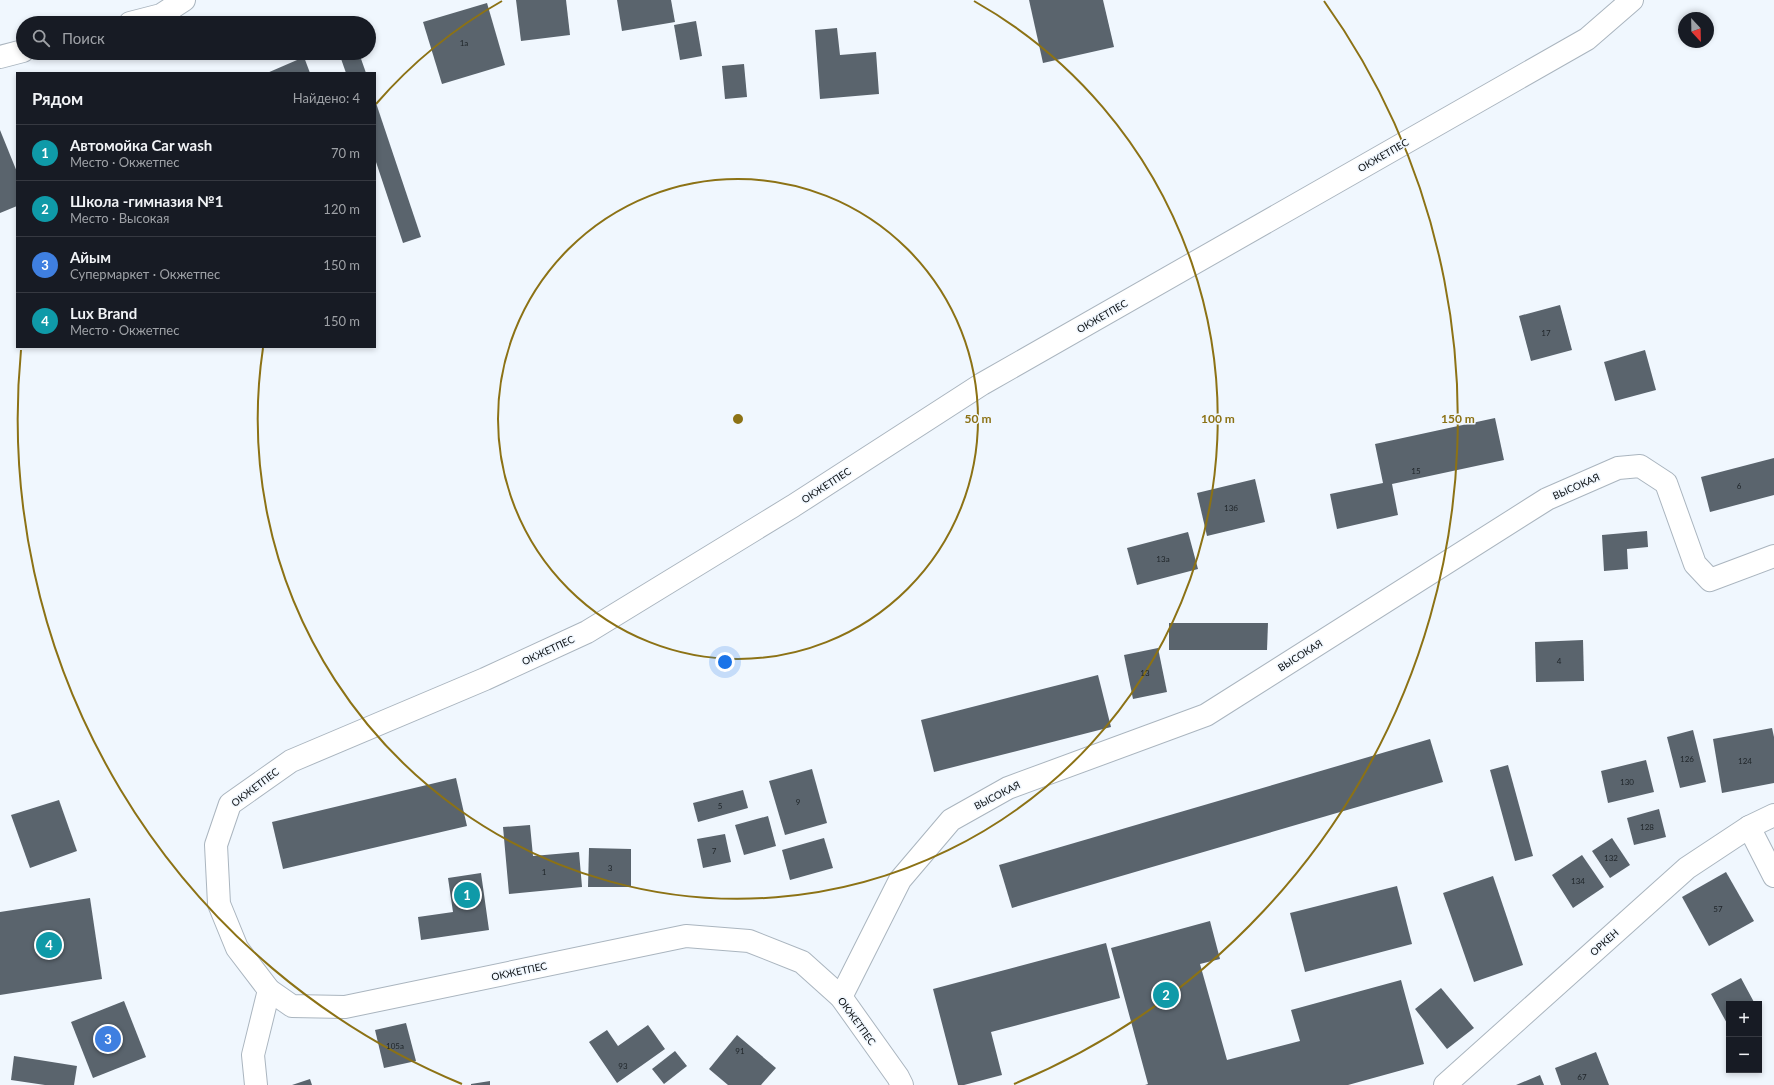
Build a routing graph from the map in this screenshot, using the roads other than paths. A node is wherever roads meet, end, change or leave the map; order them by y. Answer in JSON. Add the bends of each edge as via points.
{"nodes":[{"id":1,"x":184,"y":0,"type":"edge"},
{"id":2,"x":1632,"y":0,"type":"edge"},
{"id":3,"x":157,"y":16,"type":"edge"},
{"id":4,"x":16,"y":53,"type":"edge"},
{"id":5,"x":0,"y":57,"type":"edge"},
{"id":6,"x":1774,"y":556,"type":"edge"},
{"id":7,"x":1774,"y":815,"type":"edge"},
{"id":8,"x":1749,"y":827,"type":"junction"},
{"id":9,"x":1774,"y":876,"type":"edge"},
{"id":10,"x":269,"y":990,"type":"junction"},
{"id":11,"x":841,"y":997,"type":"junction"},
{"id":12,"x":256,"y":1085,"type":"edge"},
{"id":13,"x":902,"y":1085,"type":"edge"},
{"id":14,"x":1445,"y":1085,"type":"edge"}],
"edges":[{"from":1,"to":3,"type":"street"},
{"from":2,"to":10,"type":"street","name":"ОКЖЕТПЕС","via":[[1587,39],[982,384],[793,506],[588,632],[485,679],[291,761],[230,804],[216,845],[219,904],[237,948]]},
{"from":4,"to":5,"type":"street"},
{"from":6,"to":11,"type":"street","name":"ВЫСОКАЯ","via":[[1710,580],[1696,564],[1666,484],[1640,466],[1618,468],[1547,499],[1206,715],[1008,788],[951,820],[900,880]]},
{"from":7,"to":8,"type":"street","name":"ОРКЕН"},
{"from":8,"to":9,"type":"street"},
{"from":8,"to":14,"type":"street","name":"ОРКЕН","via":[[1687,868]]},
{"from":10,"to":11,"type":"street","name":"ОКЖЕТПЕС","via":[[292,1006],[346,1007],[686,936],[749,941],[802,962]]},
{"from":10,"to":12,"type":"street","via":[[253,1055]]},
{"from":11,"to":13,"type":"street","name":"ОКЖЕТПЕС"}]}
